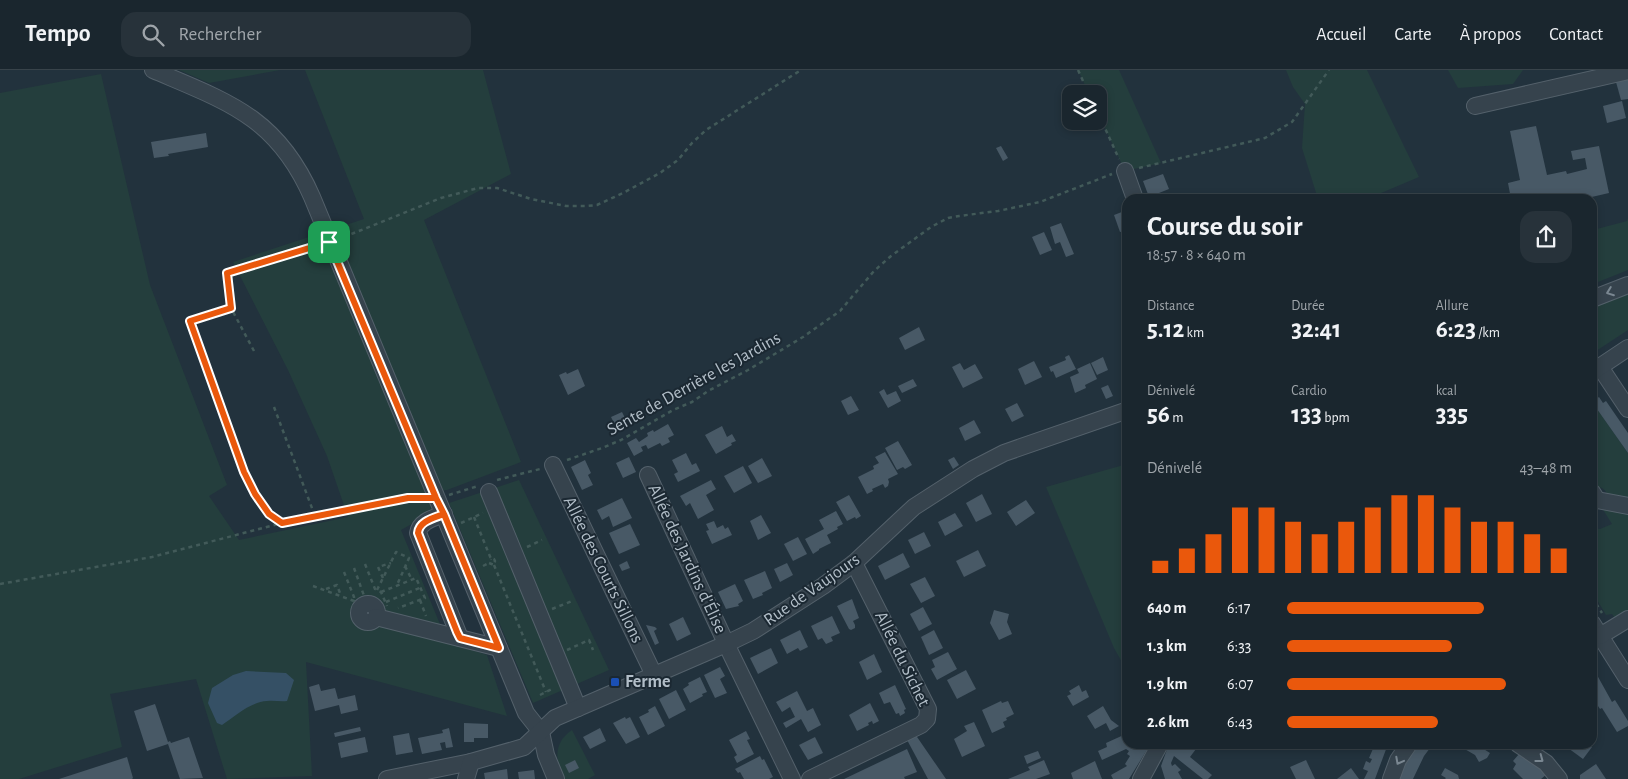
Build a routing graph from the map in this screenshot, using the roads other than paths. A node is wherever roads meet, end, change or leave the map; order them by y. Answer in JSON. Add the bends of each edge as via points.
{"nodes":[{"id":1,"x":154,"y":70,"type":"edge"},
{"id":2,"x":1628,"y":70,"type":"edge"},
{"id":3,"x":1476,"y":106,"type":"dead end"},
{"id":4,"x":1125,"y":171,"type":"road end"},
{"id":5,"x":1133,"y":194,"type":"edge"},
{"id":6,"x":1628,"y":285,"type":"edge"},
{"id":7,"x":1597,"y":297,"type":"edge"},
{"id":8,"x":1628,"y":348,"type":"edge"},
{"id":9,"x":1597,"y":369,"type":"edge"},
{"id":10,"x":1597,"y":371,"type":"edge"},
{"id":11,"x":1628,"y":409,"type":"edge"},
{"id":12,"x":1122,"y":412,"type":"edge"},
{"id":13,"x":553,"y":465,"type":"road end"},
{"id":14,"x":648,"y":475,"type":"dead end"},
{"id":15,"x":488,"y":486,"type":"road end"},
{"id":16,"x":1597,"y":499,"type":"edge"},
{"id":17,"x":1628,"y":506,"type":"edge"},
{"id":18,"x":444,"y":514,"type":"junction"},
{"id":19,"x":854,"y":562,"type":"junction"},
{"id":20,"x":372,"y":608,"type":"road end"},
{"id":21,"x":1628,"y":619,"type":"edge"},
{"id":22,"x":1597,"y":630,"type":"edge"},
{"id":23,"x":1597,"y":632,"type":"edge"},
{"id":24,"x":460,"y":638,"type":"junction"},
{"id":25,"x":726,"y":644,"type":"junction"},
{"id":26,"x":499,"y":648,"type":"junction"},
{"id":27,"x":654,"y":675,"type":"junction"},
{"id":28,"x":1628,"y":680,"type":"edge"},
{"id":29,"x":578,"y":708,"type":"junction"},
{"id":30,"x":541,"y":732,"type":"junction"},
{"id":31,"x":1157,"y":749,"type":"edge"},
{"id":32,"x":1406,"y":749,"type":"edge"},
{"id":33,"x":1525,"y":749,"type":"edge"},
{"id":34,"x":472,"y":762,"type":"junction"},
{"id":35,"x":387,"y":779,"type":"edge"},
{"id":36,"x":466,"y":779,"type":"edge"},
{"id":37,"x":556,"y":779,"type":"edge"},
{"id":38,"x":792,"y":779,"type":"edge"},
{"id":39,"x":810,"y":779,"type":"edge"},
{"id":40,"x":1141,"y":779,"type":"edge"},
{"id":41,"x":1391,"y":779,"type":"edge"},
{"id":42,"x":1559,"y":779,"type":"edge"}],
"edges":[{"from":1,"to":18,"type":"street","via":[[239,109],[263,127],[292,160],[305,182]]},
{"from":2,"to":3,"type":"street"},
{"from":4,"to":5,"type":"street"},
{"from":6,"to":7,"type":"street","one_way":true},
{"from":8,"to":9,"type":"street"},
{"from":10,"to":11,"type":"street"},
{"from":12,"to":19,"type":"street","name":"Rue de Vaujours","via":[[1004,453],[973,468],[914,507]]},
{"from":13,"to":27,"type":"street","name":"Allée des Courts Sillons"},
{"from":14,"to":25,"type":"street","name":"Allée des Jardins d'Élise"},
{"from":15,"to":29,"type":"street"},
{"from":16,"to":17,"type":"street"},
{"from":18,"to":24,"type":"street","via":[[422,524],[418,533]]},
{"from":18,"to":26,"type":"street"},
{"from":19,"to":25,"type":"street","name":"Rue de Vaujours","via":[[823,586]]},
{"from":19,"to":39,"type":"street","name":"Allée du Sichet","via":[[928,709],[927,719],[921,725]]},
{"from":20,"to":24,"type":"street"},
{"from":21,"to":22,"type":"street"},
{"from":23,"to":28,"type":"street"},
{"from":24,"to":26,"type":"street"},
{"from":25,"to":27,"type":"street","name":"Rue de Vaujours"},
{"from":25,"to":38,"type":"street","name":"Allée des Jardins d'Élise"},
{"from":26,"to":30,"type":"street","via":[[526,713]]},
{"from":27,"to":29,"type":"street","name":"Rue de Vaujours"},
{"from":29,"to":30,"type":"street","name":"Rue de Vaujours","via":[[556,718]]},
{"from":30,"to":34,"type":"street","name":"Rue de Vaujours","via":[[524,747]]},
{"from":30,"to":37,"type":"street"},
{"from":31,"to":40,"type":"street"},
{"from":32,"to":41,"type":"street","one_way":true},
{"from":33,"to":42,"type":"street","one_way":true,"via":[[1546,763]]},
{"from":34,"to":35,"type":"street","name":"Rue de Vaujours"},
{"from":34,"to":36,"type":"street"}]}
